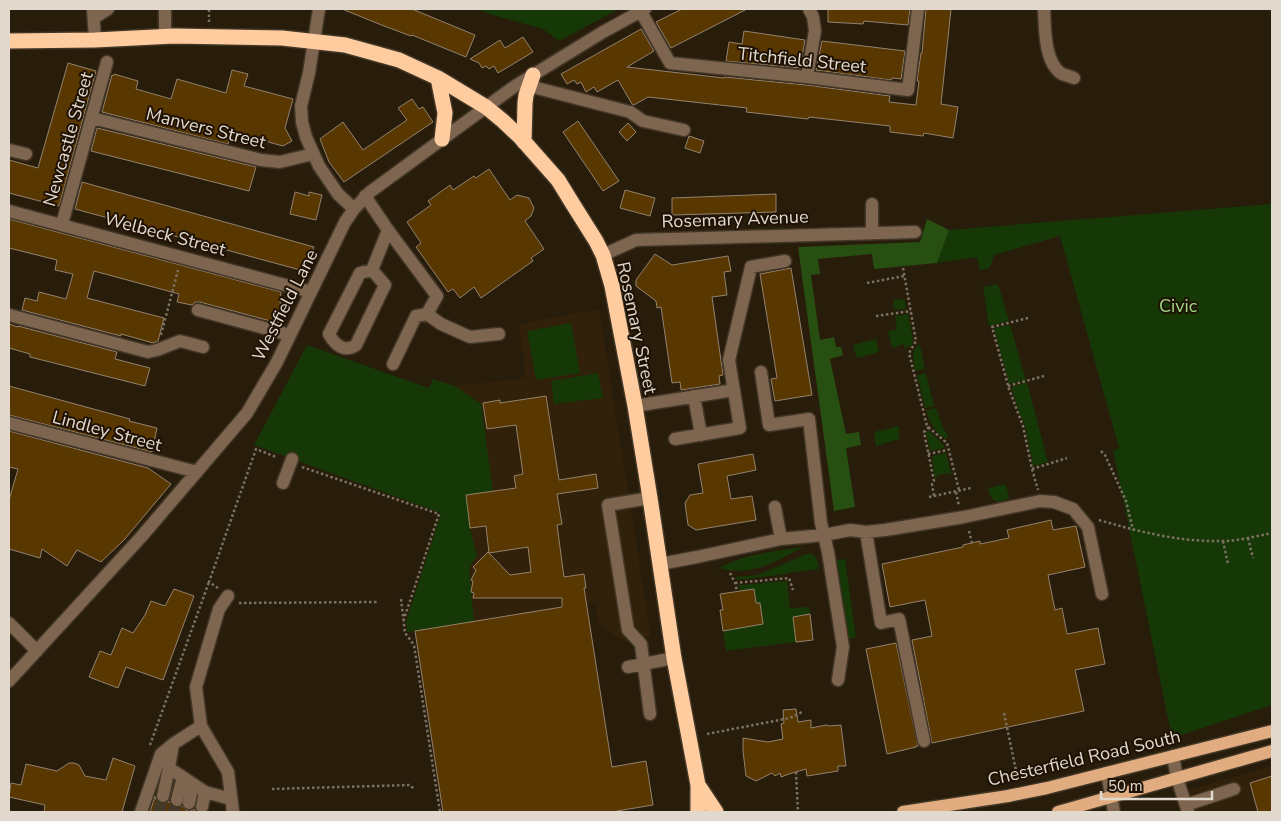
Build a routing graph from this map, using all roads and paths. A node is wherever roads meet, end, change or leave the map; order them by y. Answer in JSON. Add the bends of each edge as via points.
{"nodes":[{"id":1,"x":108,"y":9,"type":"edge"},
{"id":2,"x":165,"y":9,"type":"edge"},
{"id":3,"x":318,"y":9,"type":"edge"},
{"id":4,"x":809,"y":9,"type":"edge"},
{"id":5,"x":918,"y":9,"type":"edge"},
{"id":6,"x":1044,"y":9,"type":"edge"},
{"id":7,"x":643,"y":10,"type":"edge"},
{"id":8,"x":93,"y":14,"type":"edge"},
{"id":9,"x":165,"y":36,"type":"junction"},
{"id":10,"x":95,"y":40,"type":"junction"},
{"id":11,"x":9,"y":41,"type":"edge"},
{"id":12,"x":315,"y":41,"type":"junction"},
{"id":13,"x":107,"y":62,"type":"dead end"},
{"id":14,"x":808,"y":77,"type":"junction"},
{"id":15,"x":438,"y":78,"type":"junction"},
{"id":16,"x":1074,"y":78,"type":"dead end"},
{"id":17,"x":531,"y":80,"type":"junction"},
{"id":18,"x":486,"y":107,"type":"junction"},
{"id":19,"x":92,"y":118,"type":"junction"},
{"id":20,"x":684,"y":130,"type":"dead end"},
{"id":21,"x":442,"y":139,"type":"junction"},
{"id":22,"x":524,"y":142,"type":"junction"},
{"id":23,"x":9,"y":150,"type":"edge"},
{"id":24,"x":26,"y":154,"type":"dead end"},
{"id":25,"x":313,"y":154,"type":"junction"},
{"id":26,"x":365,"y":196,"type":"junction"},
{"id":27,"x":872,"y":204,"type":"dead end"},
{"id":28,"x":354,"y":209,"type":"junction"},
{"id":29,"x":9,"y":210,"type":"edge"},
{"id":30,"x":62,"y":224,"type":"junction"},
{"id":31,"x":388,"y":230,"type":"junction"},
{"id":32,"x":915,"y":232,"type":"dead end"},
{"id":33,"x":872,"y":233,"type":"junction"},
{"id":34,"x":603,"y":255,"type":"junction"},
{"id":35,"x":181,"y":257,"type":"junction"},
{"id":36,"x":785,"y":261,"type":"dead end"},
{"id":37,"x":903,"y":268,"type":"dead end"},
{"id":38,"x":372,"y":270,"type":"junction"},
{"id":39,"x":904,"y":276,"type":"junction"},
{"id":40,"x":867,"y":283,"type":"dead end"},
{"id":41,"x":311,"y":292,"type":"junction"},
{"id":42,"x":198,"y":310,"type":"dead end"},
{"id":43,"x":911,"y":311,"type":"junction"},
{"id":44,"x":427,"y":314,"type":"junction"},
{"id":45,"x":9,"y":315,"type":"edge"},
{"id":46,"x":876,"y":316,"type":"dead end"},
{"id":47,"x":1028,"y":318,"type":"dead end"},
{"id":48,"x":499,"y":334,"type":"dead end"},
{"id":49,"x":290,"y":335,"type":"junction"},
{"id":50,"x":203,"y":347,"type":"dead end"},
{"id":51,"x":152,"y":351,"type":"junction"},
{"id":52,"x":394,"y":364,"type":"dead end"},
{"id":53,"x":762,"y":372,"type":"dead end"},
{"id":54,"x":1044,"y":376,"type":"dead end"},
{"id":55,"x":1008,"y":386,"type":"junction"},
{"id":56,"x":734,"y":390,"type":"junction"},
{"id":57,"x":694,"y":396,"type":"junction"},
{"id":58,"x":635,"y":406,"type":"junction"},
{"id":59,"x":9,"y":423,"type":"edge"},
{"id":60,"x":929,"y":428,"type":"junction"},
{"id":61,"x":701,"y":435,"type":"junction"},
{"id":62,"x":675,"y":439,"type":"dead end"},
{"id":63,"x":948,"y":450,"type":"junction"},
{"id":64,"x":1101,"y":451,"type":"dead end"},
{"id":65,"x":928,"y":454,"type":"junction"},
{"id":66,"x":276,"y":457,"type":"dead end"},
{"id":67,"x":1067,"y":458,"type":"dead end"},
{"id":68,"x":296,"y":463,"type":"joint"},
{"id":69,"x":1032,"y":469,"type":"junction"},
{"id":70,"x":197,"y":472,"type":"junction"},
{"id":71,"x":283,"y":482,"type":"dead end"},
{"id":72,"x":971,"y":488,"type":"dead end"},
{"id":73,"x":958,"y":491,"type":"junction"},
{"id":74,"x":1039,"y":493,"type":"dead end"},
{"id":75,"x":934,"y":496,"type":"junction"},
{"id":76,"x":929,"y":497,"type":"dead end"},
{"id":77,"x":650,"y":498,"type":"junction"},
{"id":78,"x":775,"y":507,"type":"dead end"},
{"id":79,"x":960,"y":507,"type":"dead end"},
{"id":80,"x":1096,"y":519,"type":"dead end"},
{"id":81,"x":1133,"y":530,"type":"junction"},
{"id":82,"x":968,"y":531,"type":"dead end"},
{"id":83,"x":866,"y":532,"type":"junction"},
{"id":84,"x":1272,"y":533,"type":"edge"},
{"id":85,"x":824,"y":535,"type":"junction"},
{"id":86,"x":1248,"y":538,"type":"junction"},
{"id":87,"x":781,"y":539,"type":"junction"},
{"id":88,"x":1223,"y":541,"type":"junction"},
{"id":89,"x":972,"y":543,"type":"dead end"},
{"id":90,"x":1253,"y":558,"type":"dead end"},
{"id":91,"x":660,"y":564,"type":"junction"},
{"id":92,"x":1228,"y":564,"type":"dead end"},
{"id":93,"x":730,"y":573,"type":"dead end"},
{"id":94,"x":209,"y":582,"type":"junction"},
{"id":95,"x":735,"y":583,"type":"junction"},
{"id":96,"x":793,"y":590,"type":"dead end"},
{"id":97,"x":737,"y":591,"type":"dead end"},
{"id":98,"x":1102,"y":594,"type":"dead end"},
{"id":99,"x":228,"y":596,"type":"junction"},
{"id":100,"x":401,"y":599,"type":"dead end"},
{"id":101,"x":377,"y":602,"type":"dead end"},
{"id":102,"x":404,"y":622,"type":"junction"},
{"id":103,"x":9,"y":623,"type":"edge"},
{"id":104,"x":38,"y":650,"type":"junction"},
{"id":105,"x":674,"y":658,"type":"junction"},
{"id":106,"x":644,"y":664,"type":"junction"},
{"id":107,"x":628,"y":667,"type":"dead end"},
{"id":108,"x":838,"y":680,"type":"dead end"},
{"id":109,"x":9,"y":681,"type":"edge"},
{"id":110,"x":802,"y":712,"type":"dead end"},
{"id":111,"x":1004,"y":713,"type":"dead end"},
{"id":112,"x":650,"y":714,"type":"dead end"},
{"id":113,"x":773,"y":717,"type":"dead end"},
{"id":114,"x":790,"y":718,"type":"junction"},
{"id":115,"x":774,"y":721,"type":"junction"},
{"id":116,"x":791,"y":723,"type":"dead end"},
{"id":117,"x":201,"y":726,"type":"junction"},
{"id":118,"x":1272,"y":731,"type":"edge"},
{"id":119,"x":707,"y":734,"type":"dead end"},
{"id":120,"x":924,"y":741,"type":"dead end"},
{"id":121,"x":173,"y":744,"type":"junction"},
{"id":122,"x":150,"y":747,"type":"dead end"},
{"id":123,"x":1272,"y":751,"type":"edge"},
{"id":124,"x":1173,"y":756,"type":"junction"},
{"id":125,"x":170,"y":768,"type":"junction"},
{"id":126,"x":796,"y":772,"type":"dead end"},
{"id":127,"x":1107,"y":773,"type":"junction"},
{"id":128,"x":1177,"y":778,"type":"junction"},
{"id":129,"x":188,"y":781,"type":"junction"},
{"id":130,"x":1019,"y":783,"type":"dead end"},
{"id":131,"x":698,"y":785,"type":"junction"},
{"id":132,"x":414,"y":788,"type":"dead end"},
{"id":133,"x":272,"y":789,"type":"dead end"},
{"id":134,"x":1234,"y":789,"type":"dead end"},
{"id":135,"x":205,"y":792,"type":"junction"},
{"id":136,"x":163,"y":796,"type":"tunnel mouth"},
{"id":137,"x":1111,"y":797,"type":"junction"},
{"id":138,"x":230,"y":799,"type":"junction"},
{"id":139,"x":183,"y":802,"type":"tunnel mouth"},
{"id":140,"x":202,"y":807,"type":"dead end"},
{"id":141,"x":1187,"y":809,"type":"edge"},
{"id":142,"x":141,"y":812,"type":"edge"},
{"id":143,"x":224,"y":812,"type":"edge"},
{"id":144,"x":232,"y":812,"type":"edge"},
{"id":145,"x":440,"y":812,"type":"edge"},
{"id":146,"x":698,"y":812,"type":"edge"},
{"id":147,"x":716,"y":812,"type":"edge"},
{"id":148,"x":798,"y":812,"type":"edge"},
{"id":149,"x":902,"y":812,"type":"edge"},
{"id":150,"x":1058,"y":812,"type":"edge"},
{"id":151,"x":1114,"y":812,"type":"edge"}],
"edges":[{"from":1,"to":8,"type":"street"},
{"from":2,"to":9,"type":"street"},
{"from":3,"to":12,"type":"street"},
{"from":4,"to":14,"type":"street","via":[[814,30]]},
{"from":5,"to":14,"type":"street","name":"Titchfield Street","via":[[908,90]]},
{"from":6,"to":16,"type":"street","via":[[1048,50],[1054,65],[1061,73]]},
{"from":7,"to":14,"type":"street","name":"Titchfield Street","via":[[670,63]]},
{"from":7,"to":17,"type":"street","name":"Westfield Lane","via":[[603,32]]},
{"from":8,"to":10,"type":"street"},
{"from":9,"to":10,"type":"highway","name":"Rosemary Street"},
{"from":9,"to":12,"type":"highway","name":"Rosemary Street"},
{"from":10,"to":11,"type":"highway","name":"Rosemary Street"},
{"from":12,"to":15,"type":"highway","name":"Rosemary Street","via":[[345,44],[373,52]]},
{"from":12,"to":25,"type":"street","via":[[301,106],[302,122]]},
{"from":13,"to":19,"type":"street","name":"Newcastle Street"},
{"from":15,"to":18,"type":"highway","name":"Rosemary Street"},
{"from":15,"to":21,"type":"highway","via":[[445,113]]},
{"from":17,"to":18,"type":"street","name":"Westfield Lane"},
{"from":17,"to":20,"type":"street","via":[[630,112],[643,121]]},
{"from":17,"to":22,"type":"highway","via":[[525,103]]},
{"from":18,"to":21,"type":"street","name":"Westfield Lane"},
{"from":18,"to":22,"type":"highway","name":"Rosemary Street"},
{"from":19,"to":25,"type":"street","name":"Manvers Street","via":[[261,160],[280,162]]},
{"from":19,"to":30,"type":"street","name":"Newcastle Street"},
{"from":21,"to":26,"type":"street","name":"Westfield Lane"},
{"from":22,"to":34,"type":"highway","name":"Rosemary Street","via":[[558,180]]},
{"from":23,"to":24,"type":"street"},
{"from":25,"to":28,"type":"street","via":[[338,194]]},
{"from":26,"to":28,"type":"street","name":"Westfield Lane"},
{"from":26,"to":31,"type":"street"},
{"from":27,"to":33,"type":"street"},
{"from":28,"to":41,"type":"street","name":"Westfield Lane"},
{"from":29,"to":30,"type":"street","name":"Welbeck Street"},
{"from":30,"to":35,"type":"street","name":"Welbeck Street"},
{"from":31,"to":38,"type":"street"},
{"from":31,"to":44,"type":"street","via":[[436,296]]},
{"from":32,"to":33,"type":"street","name":"Rosemary Avenue"},
{"from":33,"to":34,"type":"street","name":"Rosemary Avenue","via":[[636,240]]},
{"from":34,"to":58,"type":"highway","name":"Rosemary Street"},
{"from":35,"to":41,"type":"street","name":"Welbeck Street"},
{"from":35,"to":51,"type":"path"},
{"from":36,"to":56,"type":"street","via":[[750,266],[729,360]]},
{"from":37,"to":39,"type":"path"},
{"from":38,"to":38,"type":"street","via":[[386,285],[356,345],[341,348],[329,334],[360,273]]},
{"from":39,"to":40,"type":"path"},
{"from":39,"to":43,"type":"path"},
{"from":41,"to":49,"type":"street","name":"Westfield Lane"},
{"from":42,"to":49,"type":"street"},
{"from":43,"to":46,"type":"path"},
{"from":43,"to":60,"type":"path","via":[[916,341],[908,353]]},
{"from":44,"to":48,"type":"street","via":[[441,324],[470,336]]},
{"from":44,"to":52,"type":"street","via":[[416,316]]},
{"from":45,"to":51,"type":"street"},
{"from":47,"to":55,"type":"path","via":[[992,327]]},
{"from":49,"to":70,"type":"street","name":"Westfield Lane","via":[[248,413]]},
{"from":50,"to":51,"type":"street","via":[[180,341]]},
{"from":53,"to":85,"type":"street","via":[[769,425],[809,420]]},
{"from":54,"to":55,"type":"path"},
{"from":55,"to":69,"type":"path","via":[[1023,426]]},
{"from":56,"to":57,"type":"street"},
{"from":56,"to":61,"type":"street","via":[[740,428]]},
{"from":57,"to":58,"type":"street"},
{"from":57,"to":61,"type":"street"},
{"from":58,"to":77,"type":"highway","name":"Rosemary Street"},
{"from":59,"to":70,"type":"street","name":"Lindley Street"},
{"from":60,"to":63,"type":"path","via":[[946,443]]},
{"from":60,"to":65,"type":"path","via":[[924,432]]},
{"from":61,"to":62,"type":"street"},
{"from":63,"to":65,"type":"path"},
{"from":63,"to":73,"type":"path"},
{"from":64,"to":81,"type":"path","via":[[1126,501]]},
{"from":65,"to":75,"type":"path"},
{"from":66,"to":94,"type":"path","via":[[256,450]]},
{"from":67,"to":69,"type":"path"},
{"from":68,"to":71,"type":"street"},
{"from":68,"to":102,"type":"path","via":[[439,514]]},
{"from":69,"to":74,"type":"path"},
{"from":70,"to":104,"type":"street","name":"Westfield Lane"},
{"from":72,"to":73,"type":"path"},
{"from":73,"to":75,"type":"path"},
{"from":73,"to":79,"type":"path"},
{"from":75,"to":76,"type":"path"},
{"from":77,"to":91,"type":"highway","name":"Rosemary Street"},
{"from":77,"to":106,"type":"street","via":[[608,505],[628,630],[641,644]]},
{"from":78,"to":87,"type":"street"},
{"from":80,"to":81,"type":"path"},
{"from":81,"to":88,"type":"path","via":[[1172,538]]},
{"from":82,"to":89,"type":"path"},
{"from":83,"to":85,"type":"street","via":[[850,530]]},
{"from":83,"to":98,"type":"street","via":[[1054,502],[1073,509],[1088,527]]},
{"from":83,"to":120,"type":"street","via":[[881,623],[899,619]]},
{"from":84,"to":86,"type":"path"},
{"from":85,"to":87,"type":"street"},
{"from":85,"to":108,"type":"street","via":[[843,647]]},
{"from":86,"to":88,"type":"path"},
{"from":86,"to":90,"type":"path"},
{"from":87,"to":91,"type":"street"},
{"from":88,"to":92,"type":"path"},
{"from":91,"to":105,"type":"highway","name":"Rosemary Street"},
{"from":93,"to":95,"type":"path"},
{"from":94,"to":99,"type":"path"},
{"from":94,"to":122,"type":"path"},
{"from":95,"to":96,"type":"path","via":[[789,578]]},
{"from":95,"to":97,"type":"path"},
{"from":99,"to":101,"type":"path","via":[[240,604]]},
{"from":99,"to":117,"type":"street","via":[[219,609],[196,687]]},
{"from":100,"to":102,"type":"path"},
{"from":102,"to":145,"type":"path","via":[[405,633],[414,645]]},
{"from":103,"to":104,"type":"street"},
{"from":104,"to":109,"type":"street","name":"Westfield Lane"},
{"from":105,"to":106,"type":"street"},
{"from":105,"to":131,"type":"highway","name":"Rosemary Street"},
{"from":106,"to":107,"type":"street"},
{"from":106,"to":112,"type":"street"},
{"from":110,"to":114,"type":"path"},
{"from":111,"to":130,"type":"path"},
{"from":113,"to":115,"type":"path"},
{"from":114,"to":115,"type":"path"},
{"from":114,"to":116,"type":"path"},
{"from":115,"to":119,"type":"path"},
{"from":117,"to":121,"type":"street"},
{"from":117,"to":138,"type":"street","via":[[228,772]]},
{"from":118,"to":124,"type":"main road","name":"Chesterfield Road South"},
{"from":121,"to":125,"type":"street"},
{"from":121,"to":142,"type":"street","via":[[161,754]]},
{"from":123,"to":128,"type":"main road"},
{"from":124,"to":127,"type":"main road","name":"Chesterfield Road South"},
{"from":124,"to":128,"type":"street"},
{"from":125,"to":129,"type":"street"},
{"from":125,"to":136,"type":"street"},
{"from":126,"to":148,"type":"path"},
{"from":127,"to":137,"type":"street"},
{"from":127,"to":149,"type":"main road","name":"Chesterfield Road South","via":[[1008,796]]},
{"from":128,"to":137,"type":"main road"},
{"from":128,"to":141,"type":"street"},
{"from":129,"to":135,"type":"street"},
{"from":129,"to":139,"type":"street"},
{"from":131,"to":146,"type":"highway","name":"Rosemary Street"},
{"from":131,"to":147,"type":"highway","name":"Rosemary Street"},
{"from":132,"to":133,"type":"path","via":[[410,785]]},
{"from":134,"to":141,"type":"street"},
{"from":135,"to":138,"type":"street"},
{"from":135,"to":140,"type":"street"},
{"from":137,"to":150,"type":"main road"},
{"from":137,"to":151,"type":"street"},
{"from":138,"to":143,"type":"street"},
{"from":138,"to":144,"type":"street"}]}
